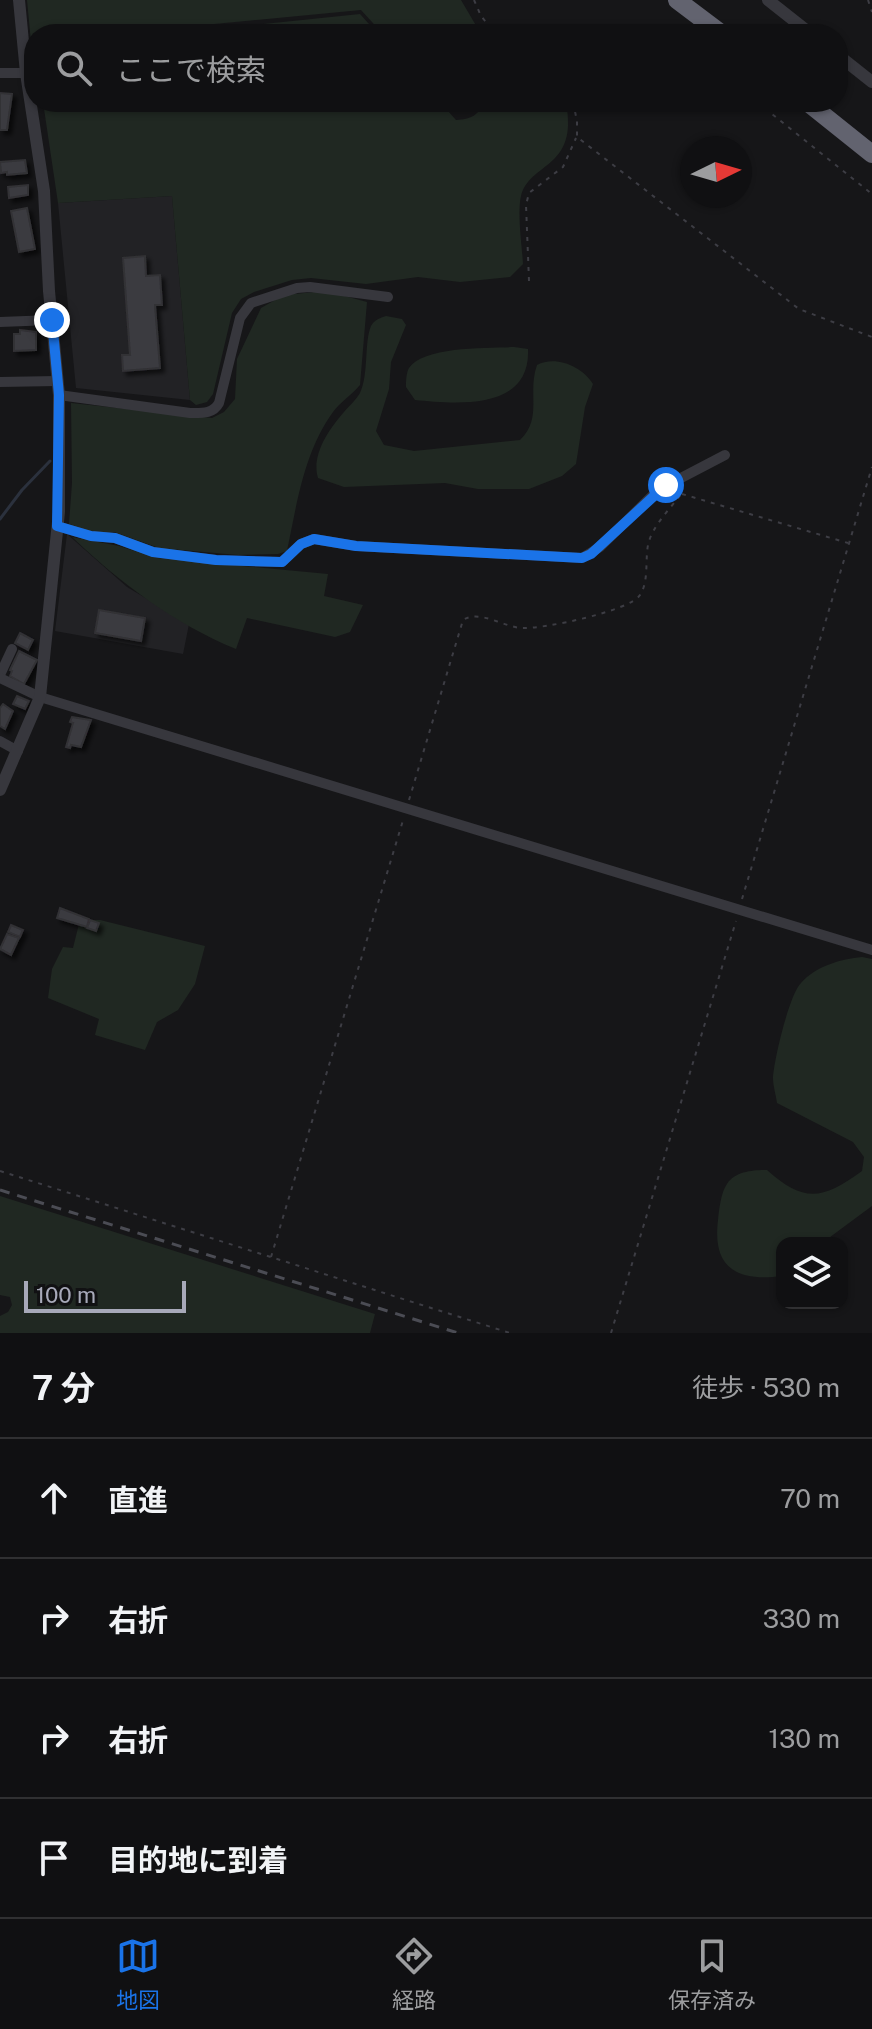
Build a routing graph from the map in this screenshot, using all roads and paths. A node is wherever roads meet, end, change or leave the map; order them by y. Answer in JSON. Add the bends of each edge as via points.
{"nodes":[{"id":1,"x":19,"y":0,"type":"edge"},
{"id":2,"x":474,"y":0,"type":"edge"},
{"id":3,"x":677,"y":0,"type":"edge"},
{"id":4,"x":768,"y":0,"type":"edge"},
{"id":5,"x":868,"y":0,"type":"edge"},
{"id":6,"x":872,"y":12,"type":"edge"},
{"id":7,"x":488,"y":24,"type":"edge"},
{"id":8,"x":709,"y":24,"type":"edge"},
{"id":9,"x":798,"y":24,"type":"edge"},
{"id":10,"x":24,"y":52,"type":"edge"},
{"id":11,"x":848,"y":63,"type":"edge"},
{"id":12,"x":0,"y":73,"type":"edge"},
{"id":13,"x":24,"y":73,"type":"edge"},
{"id":14,"x":872,"y":82,"type":"edge"},
{"id":15,"x":32,"y":112,"type":"edge"},
{"id":16,"x":574,"y":112,"type":"edge"},
{"id":17,"x":770,"y":112,"type":"edge"},
{"id":18,"x":820,"y":112,"type":"edge"},
{"id":19,"x":577,"y":137,"type":"junction"},
{"id":20,"x":872,"y":154,"type":"edge"},
{"id":21,"x":872,"y":194,"type":"edge"},
{"id":22,"x":529,"y":281,"type":"dead end"},
{"id":23,"x":388,"y":297,"type":"dead end"},
{"id":24,"x":52,"y":320,"type":"junction"},
{"id":25,"x":0,"y":322,"type":"edge"},
{"id":26,"x":872,"y":337,"type":"edge"},
{"id":27,"x":0,"y":382,"type":"edge"},
{"id":28,"x":58,"y":388,"type":"junction"},
{"id":29,"x":725,"y":455,"type":"dead end"},
{"id":30,"x":872,"y":467,"type":"edge"},
{"id":31,"x":662,"y":488,"type":"junction"},
{"id":32,"x":682,"y":493,"type":"junction"},
{"id":33,"x":57,"y":526,"type":"junction"},
{"id":34,"x":849,"y":543,"type":"junction"},
{"id":35,"x":12,"y":649,"type":"dead end"},
{"id":36,"x":0,"y":677,"type":"edge"},
{"id":37,"x":40,"y":697,"type":"junction"},
{"id":38,"x":0,"y":741,"type":"edge"},
{"id":39,"x":18,"y":751,"type":"junction"},
{"id":40,"x":0,"y":790,"type":"edge"},
{"id":41,"x":407,"y":809,"type":"junction"},
{"id":42,"x":739,"y":910,"type":"junction"},
{"id":43,"x":872,"y":950,"type":"edge"},
{"id":44,"x":0,"y":1171,"type":"edge"},
{"id":45,"x":271,"y":1257,"type":"junction"},
{"id":46,"x":510,"y":1333,"type":"edge"},
{"id":47,"x":611,"y":1333,"type":"edge"}],
"edges":[{"from":1,"to":10,"type":"street"},
{"from":2,"to":7,"type":"path"},
{"from":3,"to":8,"type":"highway"},
{"from":4,"to":9,"type":"street"},
{"from":5,"to":6,"type":"path"},
{"from":11,"to":14,"type":"street"},
{"from":12,"to":13,"type":"street"},
{"from":15,"to":24,"type":"street","via":[[44,191]]},
{"from":16,"to":19,"type":"path"},
{"from":17,"to":21,"type":"path"},
{"from":18,"to":20,"type":"highway"},
{"from":19,"to":22,"type":"path","via":[[563,167],[529,193]]},
{"from":19,"to":26,"type":"path","via":[[799,309]]},
{"from":23,"to":28,"type":"street","via":[[310,287],[251,303],[240,318],[219,403],[210,411],[190,413]]},
{"from":24,"to":25,"type":"street"},
{"from":24,"to":28,"type":"street"},
{"from":27,"to":28,"type":"street"},
{"from":28,"to":33,"type":"street"},
{"from":29,"to":31,"type":"street"},
{"from":30,"to":34,"type":"path"},
{"from":31,"to":32,"type":"path"},
{"from":31,"to":33,"type":"street","via":[[591,554],[572,559],[314,539],[282,562],[216,560],[153,552]]},
{"from":32,"to":34,"type":"path"},
{"from":32,"to":41,"type":"path","via":[[651,537],[644,584],[633,602],[533,628],[473,616],[463,620]]},
{"from":33,"to":37,"type":"street"},
{"from":34,"to":42,"type":"path"},
{"from":35,"to":36,"type":"street"},
{"from":36,"to":37,"type":"street"},
{"from":37,"to":39,"type":"street"},
{"from":37,"to":41,"type":"street"},
{"from":38,"to":39,"type":"street"},
{"from":39,"to":40,"type":"street"},
{"from":41,"to":42,"type":"street"},
{"from":41,"to":45,"type":"path"},
{"from":42,"to":43,"type":"street"},
{"from":42,"to":47,"type":"path"},
{"from":44,"to":45,"type":"path"},
{"from":45,"to":46,"type":"path"}]}
